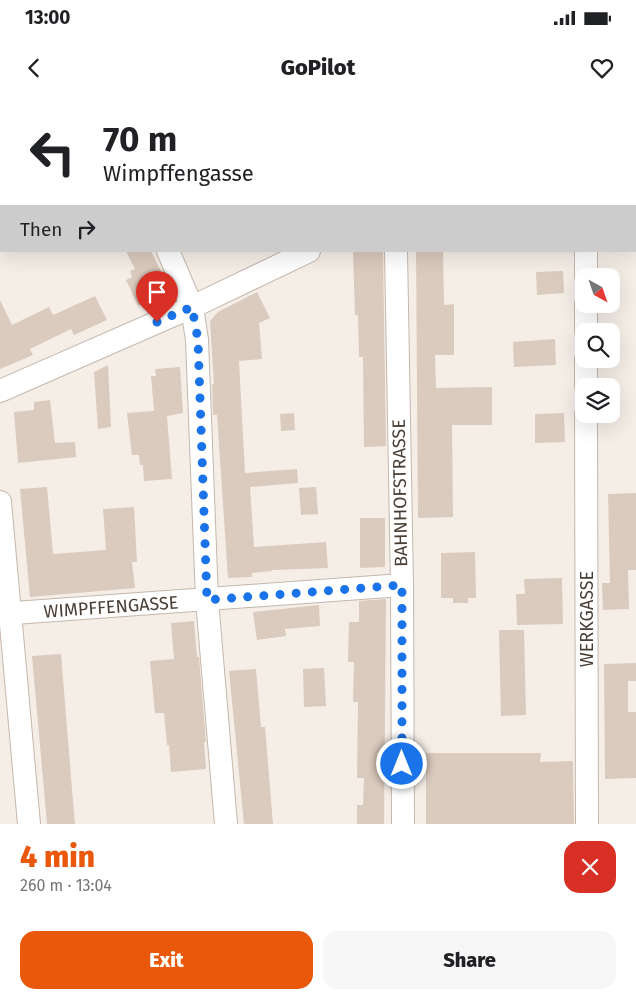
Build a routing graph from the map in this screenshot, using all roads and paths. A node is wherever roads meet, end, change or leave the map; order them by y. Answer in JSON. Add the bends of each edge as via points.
{"nodes":[{"id":1,"x":168,"y":252,"type":"edge"},
{"id":2,"x":307,"y":252,"type":"edge"},
{"id":3,"x":396,"y":252,"type":"edge"},
{"id":4,"x":586,"y":252,"type":"edge"},
{"id":5,"x":586,"y":268,"type":"edge"},
{"id":6,"x":192,"y":307,"type":"junction"},
{"id":7,"x":0,"y":391,"type":"edge"},
{"id":8,"x":586,"y":423,"type":"edge"},
{"id":9,"x":0,"y":502,"type":"edge"},
{"id":10,"x":402,"y":585,"type":"junction"},
{"id":11,"x":207,"y":600,"type":"junction"},
{"id":12,"x":5,"y":614,"type":"edge"},
{"id":13,"x":29,"y":824,"type":"edge"},
{"id":14,"x":226,"y":824,"type":"edge"},
{"id":15,"x":402,"y":824,"type":"edge"},
{"id":16,"x":587,"y":824,"type":"edge"}],
"edges":[{"from":1,"to":6,"type":"street"},
{"from":2,"to":6,"type":"street"},
{"from":3,"to":10,"type":"street","name":"BAHNHOFSTRASSE"},
{"from":4,"to":5,"type":"street"},
{"from":6,"to":7,"type":"street"},
{"from":6,"to":11,"type":"street","via":[[198,340]]},
{"from":8,"to":16,"type":"street","name":"WERKGASSE"},
{"from":9,"to":12,"type":"street"},
{"from":10,"to":11,"type":"street","name":"WIMPFFENGASSE"},
{"from":10,"to":15,"type":"street","name":"BAHNHOFSTRASSE"},
{"from":11,"to":12,"type":"street","name":"WIMPFFENGASSE"},
{"from":11,"to":14,"type":"street"},
{"from":12,"to":13,"type":"street"}]}
